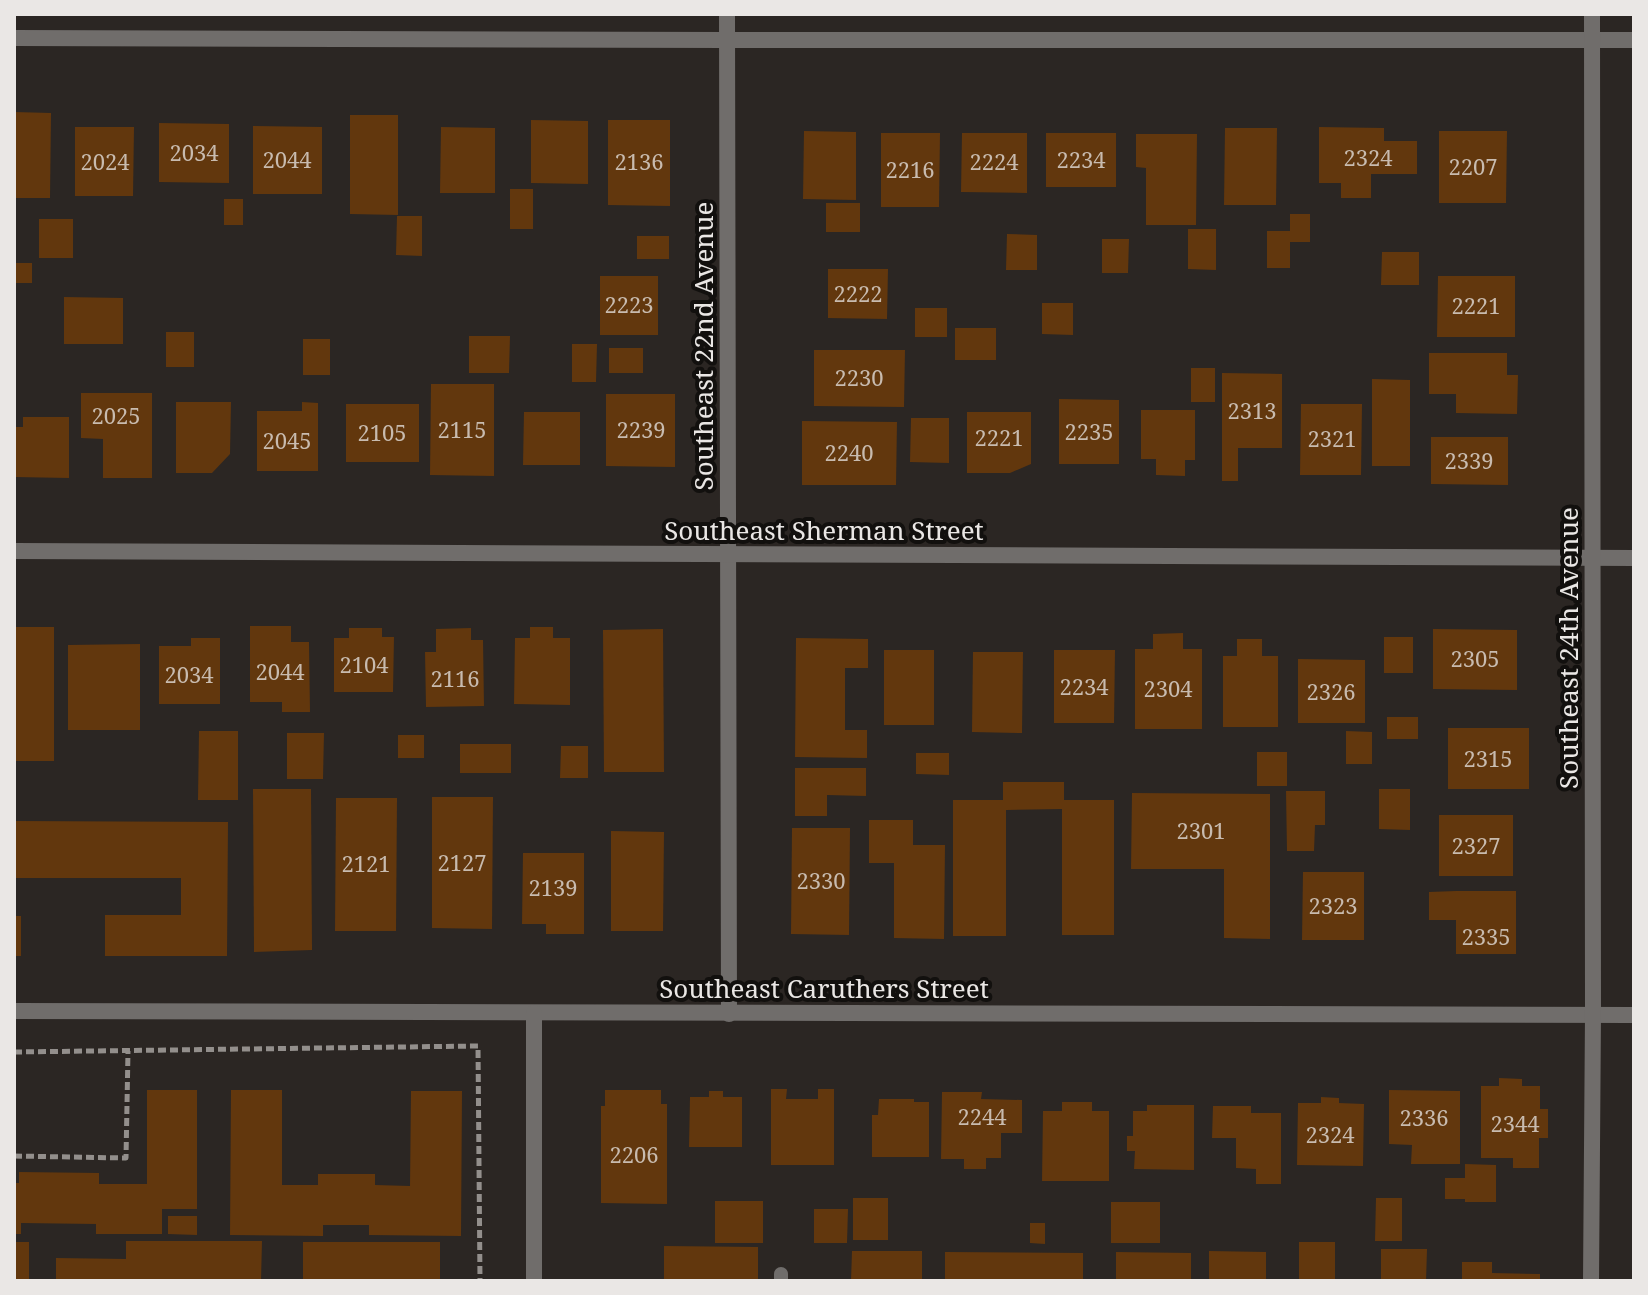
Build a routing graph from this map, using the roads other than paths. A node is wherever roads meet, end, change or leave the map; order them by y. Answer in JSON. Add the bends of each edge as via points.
{"nodes":[{"id":1,"x":727,"y":14,"type":"edge"},
{"id":2,"x":1592,"y":14,"type":"edge"},
{"id":3,"x":14,"y":38,"type":"edge"},
{"id":4,"x":728,"y":40,"type":"junction"},
{"id":5,"x":1592,"y":40,"type":"junction"},
{"id":6,"x":1634,"y":40,"type":"edge"},
{"id":7,"x":14,"y":551,"type":"edge"},
{"id":8,"x":728,"y":554,"type":"junction"},
{"id":9,"x":1592,"y":558,"type":"junction"},
{"id":10,"x":1634,"y":558,"type":"edge"},
{"id":11,"x":14,"y":1011,"type":"edge"},
{"id":12,"x":534,"y":1013,"type":"junction"},
{"id":13,"x":729,"y":1014,"type":"junction"},
{"id":14,"x":1593,"y":1014,"type":"junction"},
{"id":15,"x":1634,"y":1015,"type":"edge"},
{"id":16,"x":534,"y":1281,"type":"edge"},
{"id":17,"x":1591,"y":1281,"type":"edge"}],
"edges":[{"from":1,"to":4,"type":"street","name":"Southeast 22nd Avenue"},
{"from":2,"to":5,"type":"street","name":"Southeast 24th Avenue"},
{"from":3,"to":4,"type":"street"},
{"from":4,"to":5,"type":"street"},
{"from":4,"to":8,"type":"street","name":"Southeast 22nd Avenue"},
{"from":5,"to":6,"type":"street"},
{"from":5,"to":9,"type":"street","name":"Southeast 24th Avenue"},
{"from":7,"to":8,"type":"street","name":"Southeast Sherman Street"},
{"from":8,"to":9,"type":"street","name":"Southeast Sherman Street"},
{"from":8,"to":13,"type":"street","name":"Southeast 22nd Avenue"},
{"from":9,"to":10,"type":"street","name":"Southeast Sherman Street"},
{"from":9,"to":14,"type":"street","name":"Southeast 24th Avenue"},
{"from":11,"to":12,"type":"street","name":"Southeast Caruthers Street"},
{"from":12,"to":13,"type":"street","name":"Southeast Caruthers Street"},
{"from":12,"to":16,"type":"street"},
{"from":13,"to":14,"type":"street","name":"Southeast Caruthers Street"},
{"from":14,"to":15,"type":"street","name":"Southeast Caruthers Street"},
{"from":14,"to":17,"type":"street","name":"Southeast 24th Avenue"}]}
